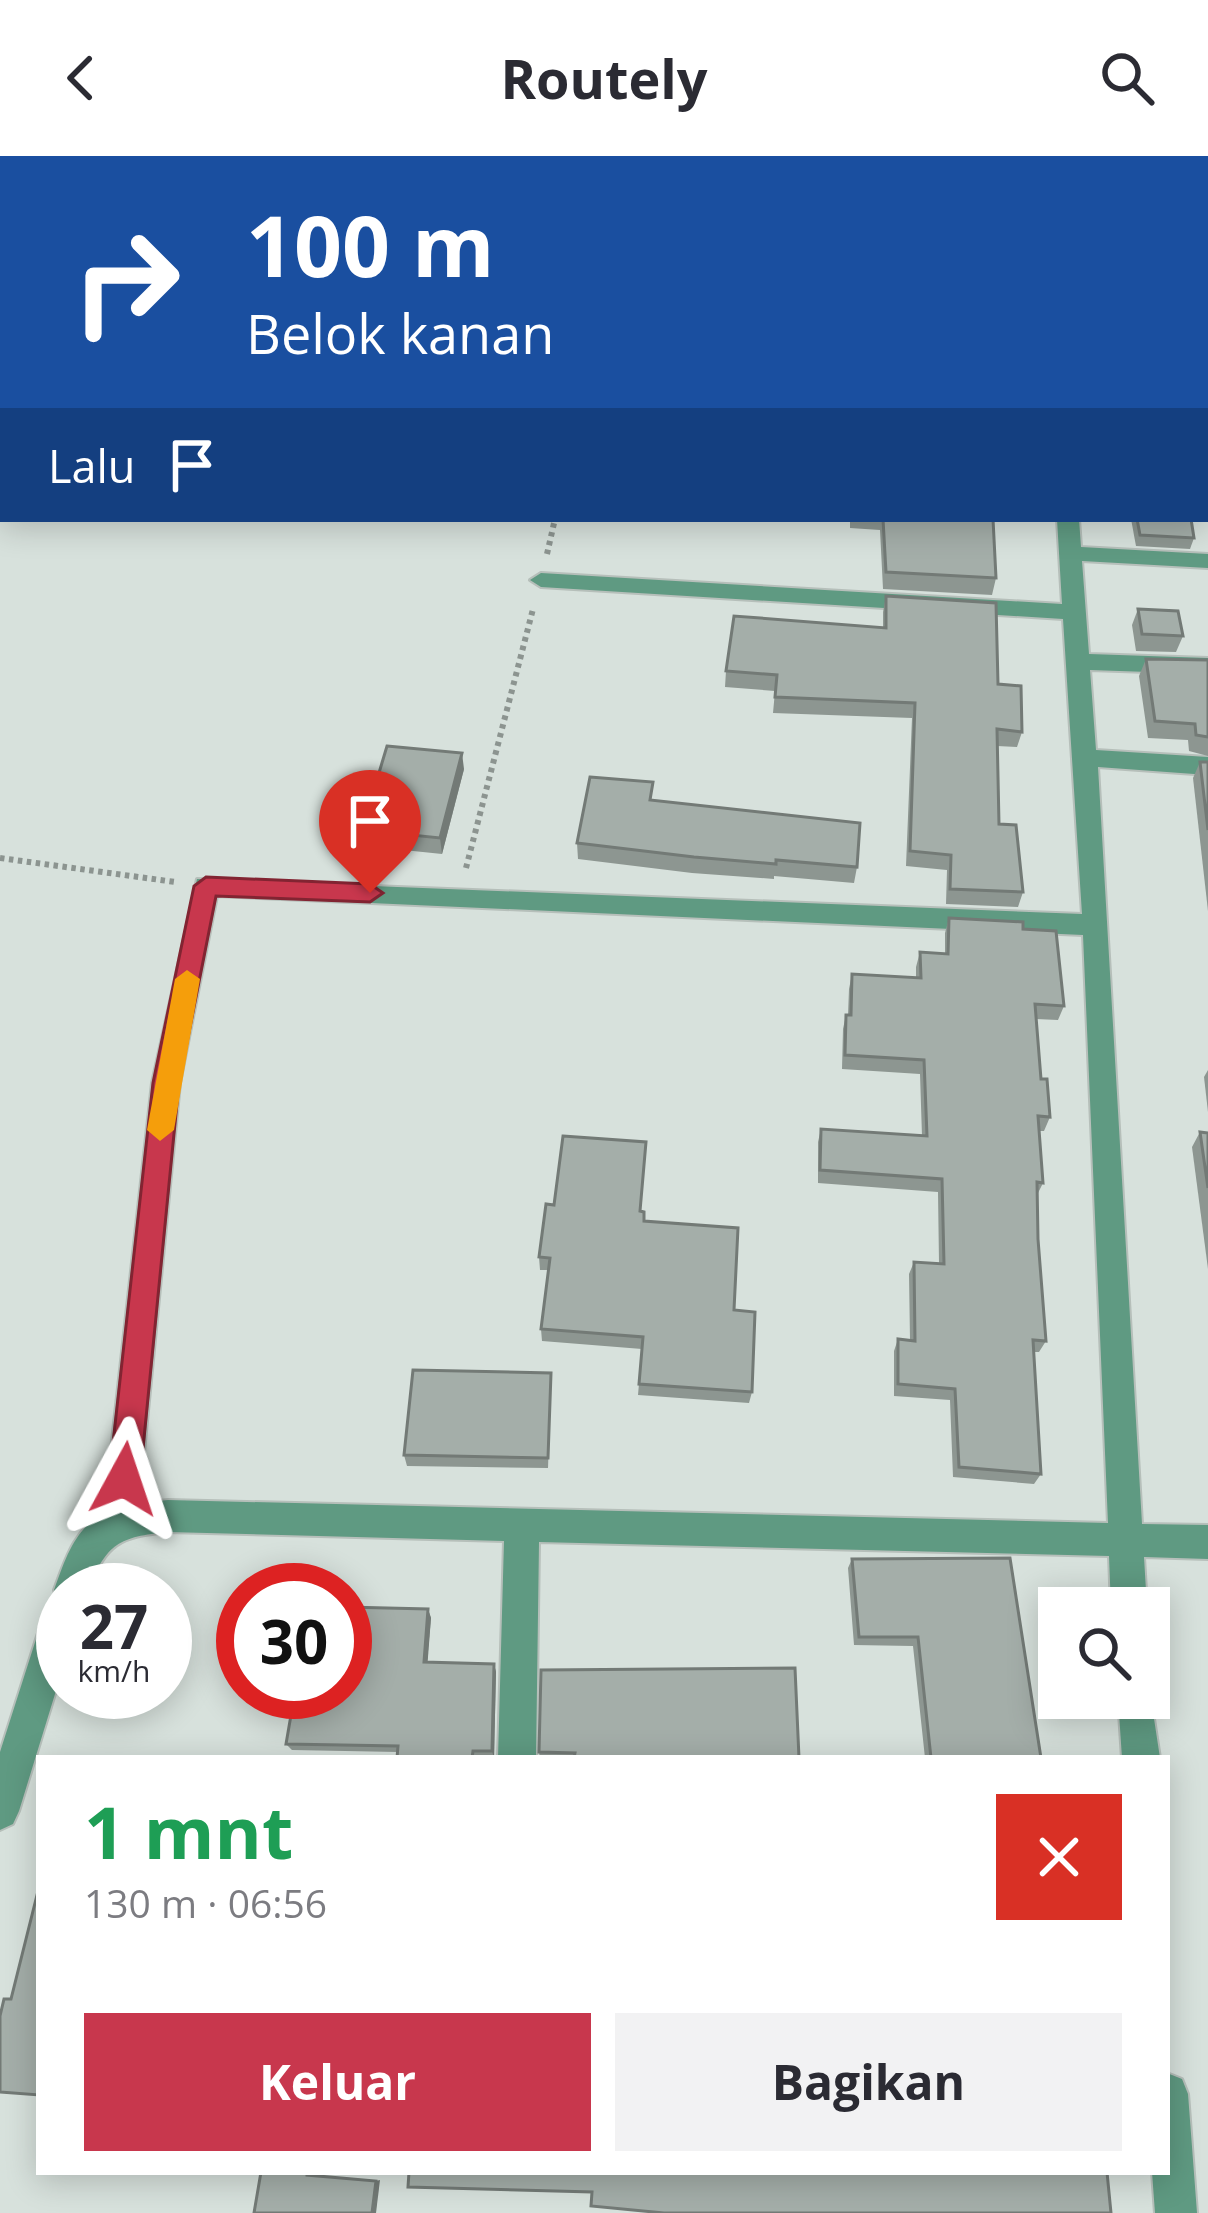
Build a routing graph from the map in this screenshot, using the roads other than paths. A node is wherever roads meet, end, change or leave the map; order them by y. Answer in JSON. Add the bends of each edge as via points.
{"nodes":[{"id":1,"x":1068,"y":522,"type":"edge"},
{"id":2,"x":1070,"y":553,"type":"junction"},
{"id":3,"x":1208,"y":561,"type":"edge"},
{"id":4,"x":541,"y":580,"type":"road end"},
{"id":5,"x":1073,"y":612,"type":"junction"},
{"id":6,"x":1078,"y":662,"type":"junction"},
{"id":7,"x":1208,"y":666,"type":"edge"},
{"id":8,"x":1085,"y":758,"type":"junction"},
{"id":9,"x":1208,"y":766,"type":"edge"},
{"id":10,"x":1096,"y":925,"type":"junction"},
{"id":11,"x":120,"y":1520,"type":"junction"},
{"id":12,"x":522,"y":1524,"type":"junction"},
{"id":13,"x":1124,"y":1537,"type":"junction"},
{"id":14,"x":1208,"y":1542,"type":"edge"},
{"id":15,"x":81,"y":1563,"type":"edge"},
{"id":16,"x":1128,"y":1587,"type":"edge"},
{"id":17,"x":36,"y":1697,"type":"edge"},
{"id":18,"x":1138,"y":1719,"type":"edge"},
{"id":19,"x":517,"y":1755,"type":"edge"},
{"id":20,"x":1141,"y":1755,"type":"edge"},
{"id":21,"x":0,"y":1811,"type":"edge"},
{"id":22,"x":1170,"y":2134,"type":"edge"},
{"id":23,"x":1176,"y":2213,"type":"edge"}],
"edges":[{"from":1,"to":2,"type":"street"},
{"from":2,"to":3,"type":"street"},
{"from":2,"to":5,"type":"street"},
{"from":4,"to":5,"type":"street"},
{"from":5,"to":6,"type":"street"},
{"from":6,"to":7,"type":"street"},
{"from":6,"to":8,"type":"street"},
{"from":8,"to":9,"type":"street"},
{"from":8,"to":10,"type":"street"},
{"from":10,"to":11,"type":"street","via":[[206,886],[166,1083]]},
{"from":10,"to":13,"type":"street"},
{"from":11,"to":12,"type":"street"},
{"from":11,"to":15,"type":"street","via":[[88,1546]]},
{"from":12,"to":13,"type":"street"},
{"from":12,"to":19,"type":"street"},
{"from":13,"to":14,"type":"street"},
{"from":13,"to":16,"type":"street"},
{"from":17,"to":21,"type":"street"},
{"from":18,"to":20,"type":"street"},
{"from":22,"to":23,"type":"street"}]}
